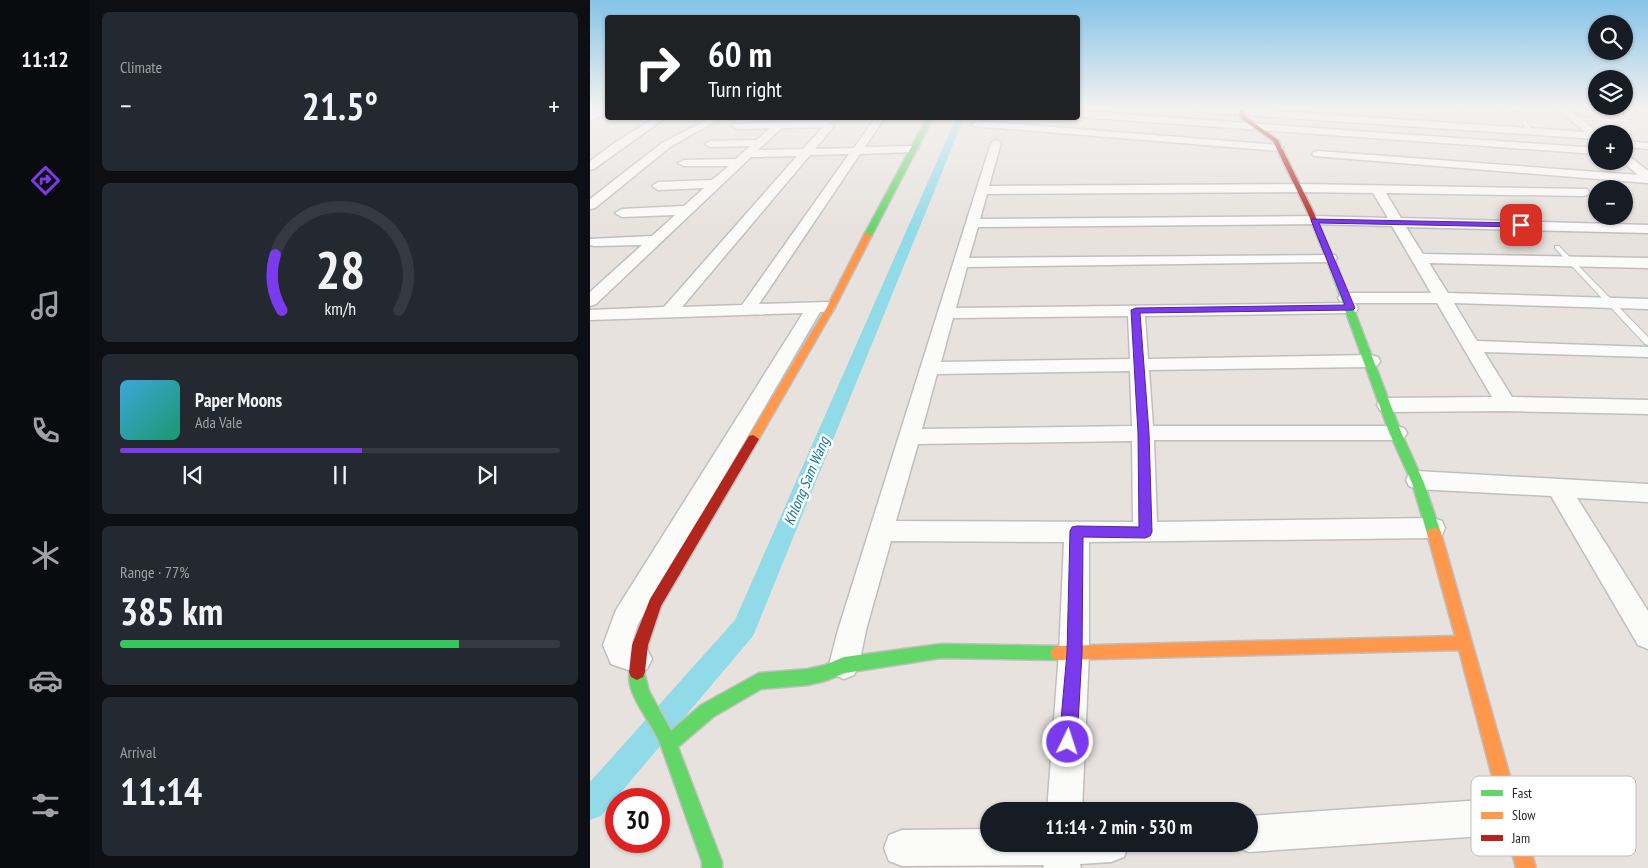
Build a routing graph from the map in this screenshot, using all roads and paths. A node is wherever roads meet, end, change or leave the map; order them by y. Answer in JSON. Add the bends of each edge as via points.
{"nodes":[{"id":1,"x":1279,"y":148,"type":"edge"},
{"id":2,"x":614,"y":149,"type":"edge"},
{"id":3,"x":662,"y":149,"type":"edge"},
{"id":4,"x":753,"y":149,"type":"edge"},
{"id":5,"x":810,"y":149,"type":"edge"},
{"id":6,"x":994,"y":149,"type":"edge"},
{"id":7,"x":1559,"y":149,"type":"edge"},
{"id":8,"x":913,"y":150,"type":"joint"},
{"id":9,"x":1588,"y":150,"type":"edge"},
{"id":10,"x":858,"y":151,"type":"junction"},
{"id":11,"x":807,"y":152,"type":"junction"},
{"id":12,"x":1318,"y":154,"type":"dead end"},
{"id":13,"x":1633,"y":156,"type":"edge"},
{"id":14,"x":1648,"y":156,"type":"edge"},
{"id":15,"x":743,"y":158,"type":"junction"},
{"id":16,"x":684,"y":163,"type":"dead end"},
{"id":17,"x":1633,"y":164,"type":"edge"},
{"id":18,"x":590,"y":167,"type":"edge"},
{"id":19,"x":1648,"y":178,"type":"edge"},
{"id":20,"x":714,"y":184,"type":"junction"},
{"id":21,"x":658,"y":186,"type":"dead end"},
{"id":22,"x":1301,"y":188,"type":"junction"},
{"id":23,"x":1377,"y":189,"type":"junction"},
{"id":24,"x":982,"y":190,"type":"junction"},
{"id":25,"x":1584,"y":192,"type":"dead end"},
{"id":26,"x":590,"y":205,"type":"edge"},
{"id":27,"x":688,"y":210,"type":"junction"},
{"id":28,"x":622,"y":213,"type":"dead end"},
{"id":29,"x":1314,"y":220,"type":"junction"},
{"id":30,"x":1395,"y":221,"type":"junction"},
{"id":31,"x":972,"y":223,"type":"junction"},
{"id":32,"x":1648,"y":229,"type":"edge"},
{"id":33,"x":657,"y":240,"type":"junction"},
{"id":34,"x":594,"y":242,"type":"dead end"},
{"id":35,"x":1557,"y":246,"type":"dead end"},
{"id":36,"x":1330,"y":258,"type":"junction"},
{"id":37,"x":1419,"y":258,"type":"junction"},
{"id":38,"x":1571,"y":262,"type":"junction"},
{"id":39,"x":960,"y":263,"type":"junction"},
{"id":40,"x":1648,"y":263,"type":"edge"},
{"id":41,"x":617,"y":276,"type":"junction"},
{"id":42,"x":590,"y":278,"type":"edge"},
{"id":43,"x":1444,"y":298,"type":"junction"},
{"id":44,"x":590,"y":302,"type":"edge"},
{"id":45,"x":1348,"y":303,"type":"junction"},
{"id":46,"x":1613,"y":303,"type":"junction"},
{"id":47,"x":1648,"y":304,"type":"edge"},
{"id":48,"x":823,"y":307,"type":"junction"},
{"id":49,"x":747,"y":310,"type":"junction"},
{"id":50,"x":1136,"y":310,"type":"junction"},
{"id":51,"x":668,"y":313,"type":"junction"},
{"id":52,"x":946,"y":314,"type":"junction"},
{"id":53,"x":590,"y":315,"type":"edge"},
{"id":54,"x":1648,"y":342,"type":"edge"},
{"id":55,"x":1474,"y":346,"type":"junction"},
{"id":56,"x":1648,"y":352,"type":"edge"},
{"id":57,"x":1371,"y":361,"type":"junction"},
{"id":58,"x":1139,"y":364,"type":"junction"},
{"id":59,"x":931,"y":368,"type":"junction"},
{"id":60,"x":1506,"y":404,"type":"junction"},
{"id":61,"x":1387,"y":405,"type":"junction"},
{"id":62,"x":1648,"y":407,"type":"edge"},
{"id":63,"x":1143,"y":433,"type":"junction"},
{"id":64,"x":1396,"y":433,"type":"junction"},
{"id":65,"x":909,"y":437,"type":"junction"},
{"id":66,"x":1417,"y":480,"type":"junction"},
{"id":67,"x":1558,"y":489,"type":"junction"},
{"id":68,"x":1648,"y":493,"type":"edge"},
{"id":69,"x":1433,"y":528,"type":"junction"},
{"id":70,"x":882,"y":531,"type":"junction"},
{"id":71,"x":1077,"y":531,"type":"junction"},
{"id":72,"x":1145,"y":532,"type":"junction"},
{"id":73,"x":1648,"y":636,"type":"edge"},
{"id":74,"x":1465,"y":643,"type":"junction"},
{"id":75,"x":1074,"y":653,"type":"junction"},
{"id":76,"x":637,"y":659,"type":"joint"},
{"id":77,"x":844,"y":665,"type":"junction"},
{"id":78,"x":668,"y":742,"type":"junction"},
{"id":79,"x":1501,"y":776,"type":"edge"},
{"id":80,"x":1065,"y":802,"type":"edge"},
{"id":81,"x":1471,"y":819,"type":"edge"},
{"id":82,"x":1258,"y":833,"type":"edge"},
{"id":83,"x":902,"y":848,"type":"dead end"},
{"id":84,"x":1062,"y":853,"type":"edge"},
{"id":85,"x":712,"y":868,"type":"edge"}],
"edges":[{"from":1,"to":22,"type":"street"},
{"from":2,"to":18,"type":"street"},
{"from":3,"to":26,"type":"street"},
{"from":4,"to":15,"type":"street"},
{"from":5,"to":11,"type":"street"},
{"from":6,"to":24,"type":"street"},
{"from":7,"to":9,"type":"street"},
{"from":8,"to":10,"type":"street"},
{"from":8,"to":48,"type":"street"},
{"from":10,"to":11,"type":"street"},
{"from":10,"to":49,"type":"street"},
{"from":11,"to":15,"type":"street"},
{"from":11,"to":51,"type":"street"},
{"from":12,"to":19,"type":"street"},
{"from":13,"to":14,"type":"street"},
{"from":15,"to":16,"type":"street"},
{"from":15,"to":20,"type":"street"},
{"from":17,"to":19,"type":"street"},
{"from":20,"to":21,"type":"street"},
{"from":20,"to":27,"type":"street"},
{"from":22,"to":23,"type":"street"},
{"from":22,"to":24,"type":"street"},
{"from":22,"to":29,"type":"street"},
{"from":23,"to":25,"type":"street"},
{"from":23,"to":30,"type":"street"},
{"from":24,"to":31,"type":"street"},
{"from":27,"to":28,"type":"street"},
{"from":27,"to":33,"type":"street"},
{"from":29,"to":30,"type":"street"},
{"from":29,"to":31,"type":"street"},
{"from":29,"to":36,"type":"street"},
{"from":30,"to":32,"type":"street"},
{"from":30,"to":37,"type":"street"},
{"from":31,"to":39,"type":"street"},
{"from":33,"to":34,"type":"street"},
{"from":33,"to":41,"type":"street"},
{"from":35,"to":38,"type":"lane"},
{"from":36,"to":39,"type":"street"},
{"from":36,"to":45,"type":"street"},
{"from":37,"to":38,"type":"street"},
{"from":37,"to":43,"type":"street"},
{"from":38,"to":40,"type":"street"},
{"from":38,"to":46,"type":"lane"},
{"from":39,"to":52,"type":"street"},
{"from":41,"to":42,"type":"street"},
{"from":41,"to":44,"type":"street"},
{"from":43,"to":45,"type":"street"},
{"from":43,"to":46,"type":"street"},
{"from":43,"to":55,"type":"street"},
{"from":45,"to":50,"type":"street"},
{"from":45,"to":57,"type":"street"},
{"from":46,"to":47,"type":"street"},
{"from":46,"to":54,"type":"lane"},
{"from":48,"to":49,"type":"street"},
{"from":48,"to":76,"type":"street","via":[[626,619],[617,645],[621,654]]},
{"from":49,"to":51,"type":"street"},
{"from":50,"to":52,"type":"street"},
{"from":50,"to":58,"type":"street"},
{"from":51,"to":53,"type":"street"},
{"from":52,"to":59,"type":"street"},
{"from":55,"to":56,"type":"street"},
{"from":55,"to":60,"type":"street"},
{"from":57,"to":58,"type":"street"},
{"from":57,"to":61,"type":"street"},
{"from":58,"to":59,"type":"street"},
{"from":58,"to":63,"type":"street"},
{"from":59,"to":65,"type":"street"},
{"from":60,"to":61,"type":"street"},
{"from":60,"to":62,"type":"street"},
{"from":61,"to":64,"type":"street"},
{"from":63,"to":64,"type":"street"},
{"from":63,"to":65,"type":"street"},
{"from":63,"to":72,"type":"street"},
{"from":64,"to":66,"type":"street"},
{"from":65,"to":70,"type":"street"},
{"from":66,"to":67,"type":"street"},
{"from":66,"to":69,"type":"street"},
{"from":67,"to":68,"type":"street"},
{"from":67,"to":73,"type":"street"},
{"from":69,"to":72,"type":"street"},
{"from":69,"to":74,"type":"street"},
{"from":70,"to":71,"type":"street"},
{"from":70,"to":77,"type":"street"},
{"from":71,"to":72,"type":"street"},
{"from":71,"to":75,"type":"street"},
{"from":74,"to":75,"type":"street"},
{"from":74,"to":79,"type":"street"},
{"from":75,"to":77,"type":"street","via":[[941,651]]},
{"from":75,"to":80,"type":"street"},
{"from":76,"to":78,"type":"street","via":[[644,702]]},
{"from":77,"to":78,"type":"street","via":[[808,677],[760,681],[750,685],[707,711]]},
{"from":78,"to":85,"type":"street"},
{"from":81,"to":82,"type":"street"},
{"from":83,"to":84,"type":"street"}]}
